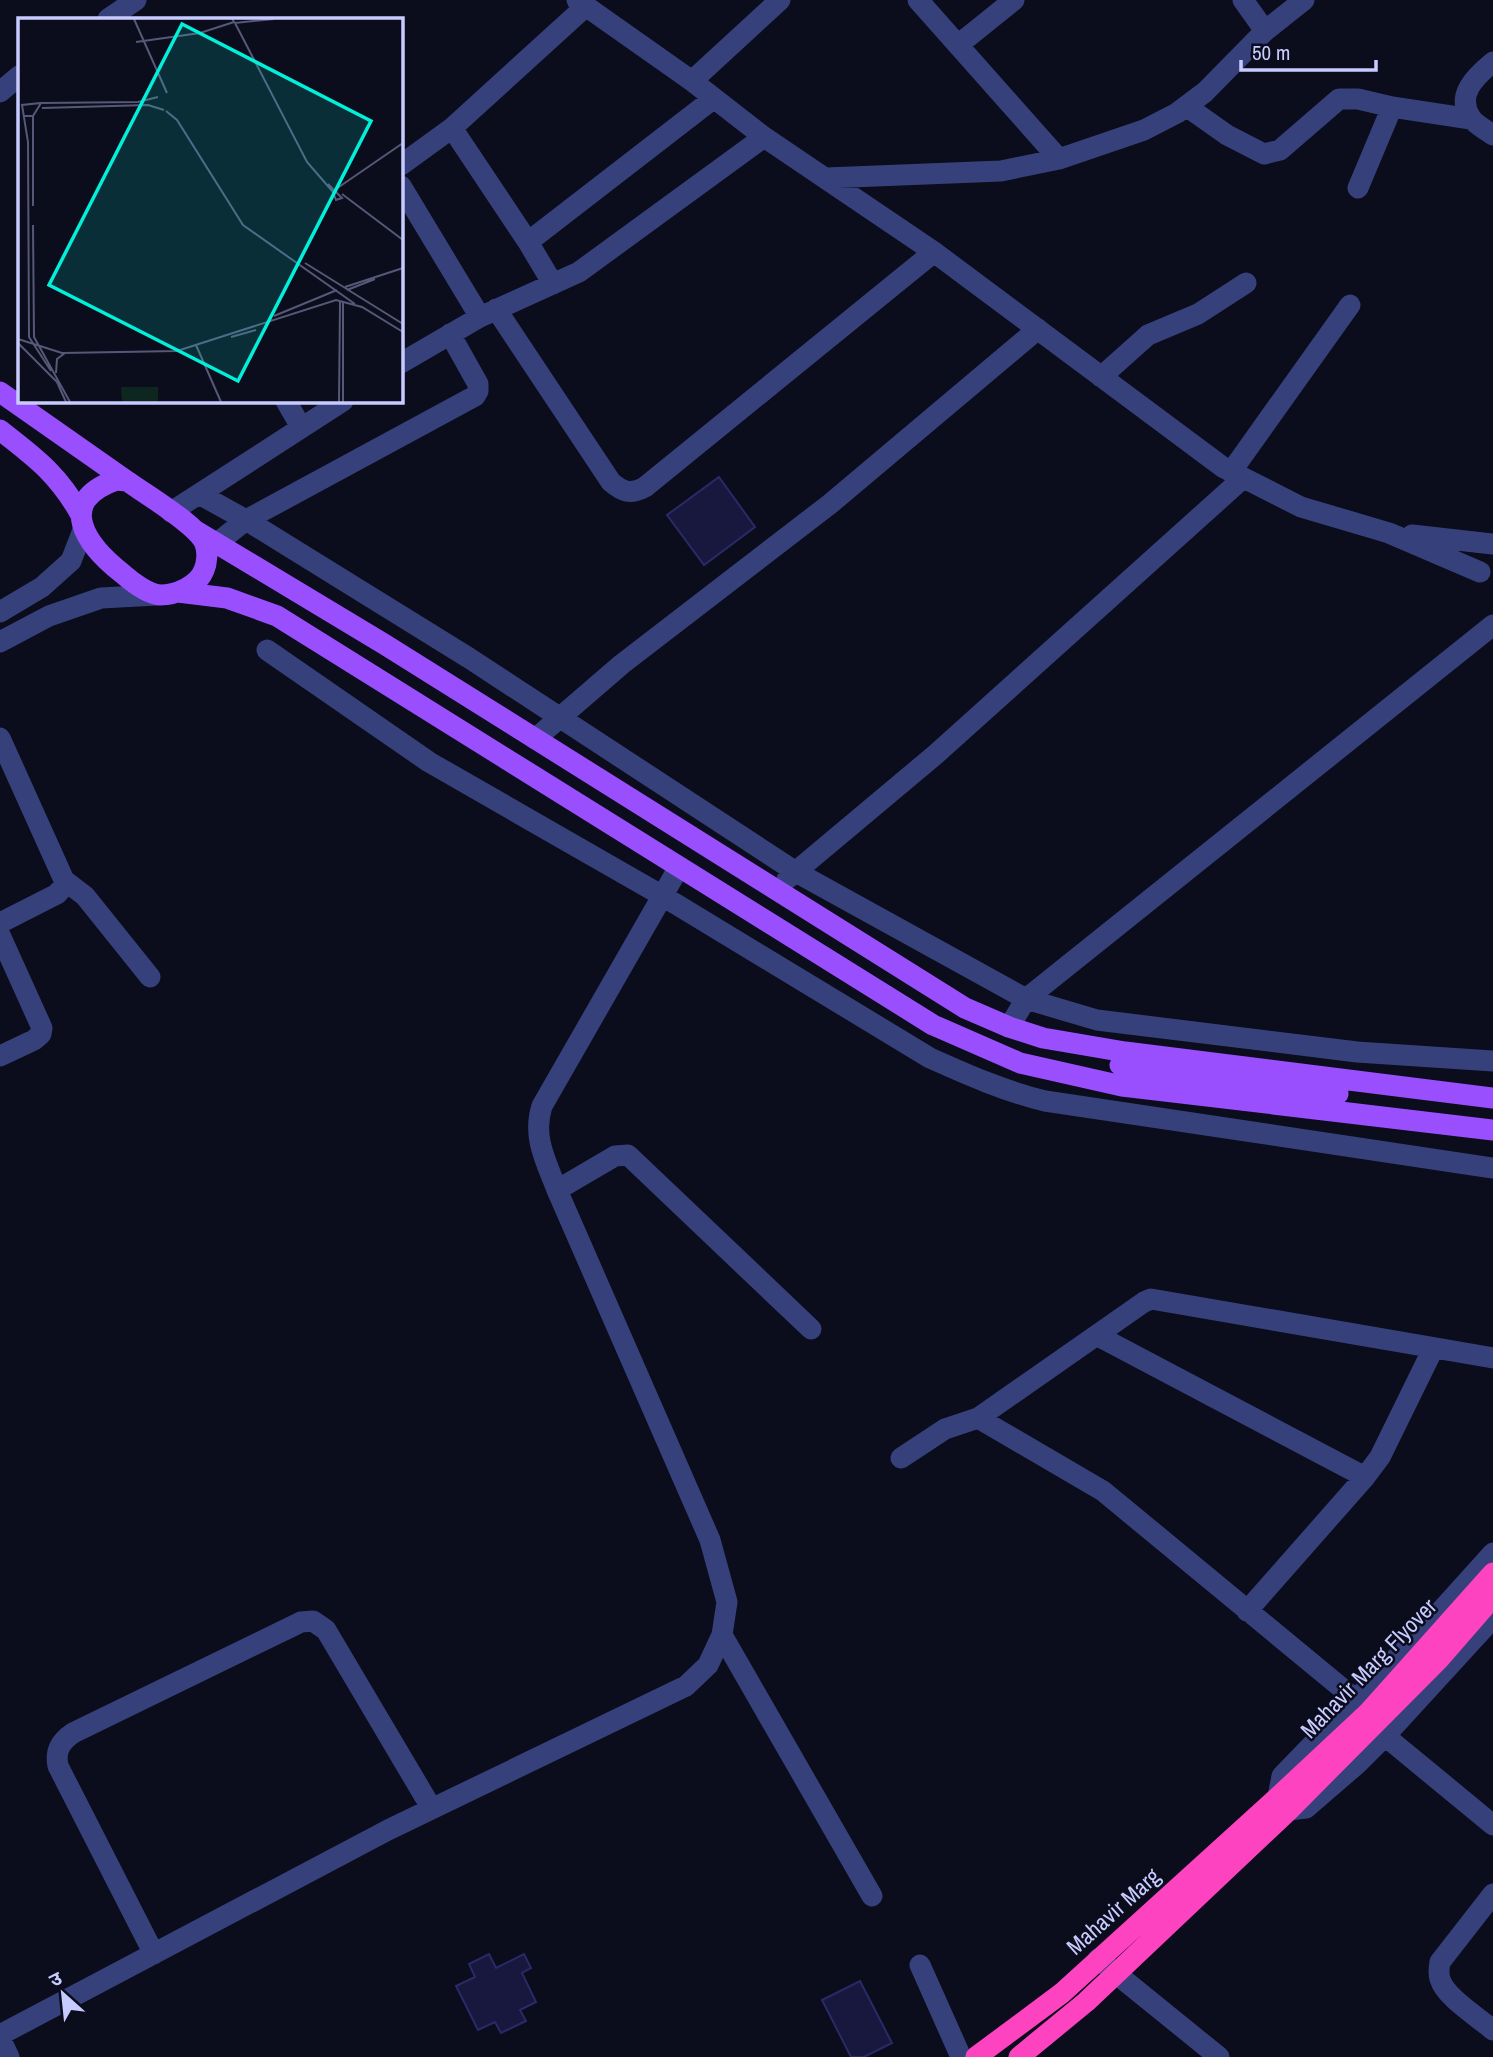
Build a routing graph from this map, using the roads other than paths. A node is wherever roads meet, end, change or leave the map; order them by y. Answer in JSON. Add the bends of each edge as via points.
{"nodes":[{"id":1,"x":136,"y":0,"type":"edge"},
{"id":2,"x":918,"y":0,"type":"edge"},
{"id":3,"x":1014,"y":0,"type":"edge"},
{"id":4,"x":1243,"y":0,"type":"edge"},
{"id":5,"x":1304,"y":0,"type":"edge"},
{"id":6,"x":581,"y":3,"type":"edge"},
{"id":7,"x":768,"y":4,"type":"edge"},
{"id":8,"x":109,"y":18,"type":"edge"},
{"id":9,"x":1265,"y":31,"type":"junction"},
{"id":10,"x":958,"y":45,"type":"junction"},
{"id":11,"x":1493,"y":62,"type":"edge"},
{"id":12,"x":18,"y":76,"type":"edge"},
{"id":13,"x":18,"y":77,"type":"edge"},
{"id":14,"x":692,"y":80,"type":"junction"},
{"id":15,"x":0,"y":85,"type":"edge"},
{"id":16,"x":0,"y":92,"type":"edge"},
{"id":17,"x":713,"y":99,"type":"junction"},
{"id":18,"x":1186,"y":106,"type":"junction"},
{"id":19,"x":1392,"y":107,"type":"junction"},
{"id":20,"x":1471,"y":119,"type":"junction"},
{"id":21,"x":452,"y":128,"type":"junction"},
{"id":22,"x":1493,"y":135,"type":"edge"},
{"id":23,"x":764,"y":137,"type":"junction"},
{"id":24,"x":1059,"y":159,"type":"junction"},
{"id":25,"x":402,"y":164,"type":"edge"},
{"id":26,"x":826,"y":178,"type":"junction"},
{"id":27,"x":402,"y":187,"type":"edge"},
{"id":28,"x":1358,"y":188,"type":"dead end"},
{"id":29,"x":528,"y":242,"type":"junction"},
{"id":30,"x":934,"y":252,"type":"junction"},
{"id":31,"x":1246,"y":283,"type":"dead end"},
{"id":32,"x":553,"y":284,"type":"junction"},
{"id":33,"x":1350,"y":305,"type":"dead end"},
{"id":34,"x":488,"y":313,"type":"junction"},
{"id":35,"x":1038,"y":329,"type":"junction"},
{"id":36,"x":450,"y":334,"type":"junction"},
{"id":37,"x":402,"y":362,"type":"edge"},
{"id":38,"x":1101,"y":377,"type":"junction"},
{"id":39,"x":0,"y":392,"type":"edge"},
{"id":40,"x":287,"y":402,"type":"edge"},
{"id":41,"x":341,"y":402,"type":"edge"},
{"id":42,"x":302,"y":428,"type":"junction"},
{"id":43,"x":0,"y":430,"type":"edge"},
{"id":44,"x":1237,"y":476,"type":"junction"},
{"id":45,"x":127,"y":481,"type":"junction"},
{"id":46,"x":199,"y":494,"type":"junction"},
{"id":47,"x":171,"y":512,"type":"junction"},
{"id":48,"x":246,"y":520,"type":"junction"},
{"id":49,"x":82,"y":522,"type":"junction"},
{"id":50,"x":196,"y":531,"type":"junction"},
{"id":51,"x":1389,"y":533,"type":"junction"},
{"id":52,"x":1492,"y":542,"type":"edge"},
{"id":53,"x":216,"y":543,"type":"junction"},
{"id":54,"x":1487,"y":579,"type":"edge"},
{"id":55,"x":168,"y":593,"type":"junction"},
{"id":56,"x":0,"y":612,"type":"edge"},
{"id":57,"x":1493,"y":625,"type":"edge"},
{"id":58,"x":0,"y":642,"type":"edge"},
{"id":59,"x":267,"y":650,"type":"dead end"},
{"id":60,"x":559,"y":718,"type":"junction"},
{"id":61,"x":0,"y":737,"type":"edge"},
{"id":62,"x":535,"y":738,"type":"junction"},
{"id":63,"x":679,"y":867,"type":"junction"},
{"id":64,"x":796,"y":872,"type":"junction"},
{"id":65,"x":64,"y":880,"type":"junction"},
{"id":66,"x":774,"y":889,"type":"junction"},
{"id":67,"x":662,"y":895,"type":"junction"},
{"id":68,"x":0,"y":923,"type":"edge"},
{"id":69,"x":0,"y":935,"type":"edge"},
{"id":70,"x":150,"y":977,"type":"dead end"},
{"id":71,"x":1026,"y":999,"type":"junction"},
{"id":72,"x":1009,"y":1027,"type":"junction"},
{"id":73,"x":1043,"y":1038,"type":"junction"},
{"id":74,"x":0,"y":1056,"type":"edge"},
{"id":75,"x":1493,"y":1061,"type":"edge"},
{"id":76,"x":1493,"y":1098,"type":"edge"},
{"id":77,"x":1493,"y":1110,"type":"edge"},
{"id":78,"x":1493,"y":1130,"type":"edge"},
{"id":79,"x":1493,"y":1168,"type":"edge"},
{"id":80,"x":557,"y":1190,"type":"junction"},
{"id":81,"x":811,"y":1329,"type":"dead end"},
{"id":82,"x":1098,"y":1336,"type":"junction"},
{"id":83,"x":1433,"y":1349,"type":"junction"},
{"id":84,"x":1493,"y":1358,"type":"edge"},
{"id":85,"x":978,"y":1418,"type":"junction"},
{"id":86,"x":901,"y":1458,"type":"dead end"},
{"id":87,"x":1365,"y":1478,"type":"junction"},
{"id":88,"x":1493,"y":1553,"type":"edge"},
{"id":89,"x":1493,"y":1573,"type":"edge"},
{"id":90,"x":1493,"y":1597,"type":"edge"},
{"id":91,"x":1247,"y":1611,"type":"junction"},
{"id":92,"x":1493,"y":1618,"type":"edge"},
{"id":93,"x":722,"y":1635,"type":"junction"},
{"id":94,"x":1356,"y":1699,"type":"junction"},
{"id":95,"x":1385,"y":1736,"type":"junction"},
{"id":96,"x":1300,"y":1787,"type":"junction"},
{"id":97,"x":1284,"y":1803,"type":"junction"},
{"id":98,"x":432,"y":1809,"type":"junction"},
{"id":99,"x":1493,"y":1825,"type":"edge"},
{"id":100,"x":1493,"y":1894,"type":"edge"},
{"id":101,"x":872,"y":1896,"type":"dead end"},
{"id":102,"x":154,"y":1954,"type":"junction"},
{"id":103,"x":1098,"y":1959,"type":"junction"},
{"id":104,"x":920,"y":1965,"type":"dead end"},
{"id":105,"x":1116,"y":1974,"type":"junction"},
{"id":106,"x":1493,"y":2029,"type":"edge"},
{"id":107,"x":0,"y":2037,"type":"edge"},
{"id":108,"x":9,"y":2057,"type":"edge"},
{"id":109,"x":961,"y":2057,"type":"edge"},
{"id":110,"x":976,"y":2057,"type":"edge"},
{"id":111,"x":1019,"y":2057,"type":"edge"},
{"id":112,"x":1219,"y":2057,"type":"edge"}],
"edges":[{"from":1,"to":8,"type":"street"},
{"from":2,"to":10,"type":"street"},
{"from":3,"to":10,"type":"street"},
{"from":4,"to":9,"type":"street"},
{"from":5,"to":9,"type":"street"},
{"from":6,"to":14,"type":"street"},
{"from":6,"to":21,"type":"street"},
{"from":7,"to":14,"type":"street"},
{"from":9,"to":18,"type":"street"},
{"from":10,"to":24,"type":"street"},
{"from":11,"to":20,"type":"street","via":[[1469,85],[1466,106]]},
{"from":12,"to":15,"type":"street"},
{"from":13,"to":16,"type":"street"},
{"from":14,"to":17,"type":"street"},
{"from":17,"to":23,"type":"street"},
{"from":17,"to":29,"type":"street"},
{"from":18,"to":19,"type":"street","via":[[1227,135],[1264,153],[1280,150],[1339,99]]},
{"from":18,"to":24,"type":"street","via":[[1144,130]]},
{"from":19,"to":20,"type":"street"},
{"from":19,"to":28,"type":"street"},
{"from":20,"to":22,"type":"street"},
{"from":21,"to":25,"type":"street"},
{"from":21,"to":29,"type":"street"},
{"from":23,"to":26,"type":"street"},
{"from":23,"to":32,"type":"street","via":[[601,258]]},
{"from":24,"to":26,"type":"street","via":[[1001,171]]},
{"from":26,"to":30,"type":"street"},
{"from":27,"to":34,"type":"street"},
{"from":29,"to":32,"type":"street"},
{"from":30,"to":34,"type":"street","via":[[633,493],[622,491],[611,481]]},
{"from":30,"to":35,"type":"street"},
{"from":31,"to":38,"type":"street","via":[[1198,314],[1148,335]]},
{"from":32,"to":34,"type":"street"},
{"from":33,"to":44,"type":"street"},
{"from":34,"to":36,"type":"street"},
{"from":35,"to":38,"type":"street"},
{"from":35,"to":60,"type":"street","via":[[830,504]]},
{"from":36,"to":37,"type":"street"},
{"from":36,"to":48,"type":"street","via":[[478,384],[475,396]]},
{"from":38,"to":44,"type":"street"},
{"from":39,"to":45,"type":"main road"},
{"from":40,"to":42,"type":"street"},
{"from":41,"to":42,"type":"street"},
{"from":42,"to":46,"type":"street"},
{"from":43,"to":49,"type":"main road","via":[[67,489]]},
{"from":44,"to":51,"type":"street","via":[[1301,507]]},
{"from":44,"to":64,"type":"street","via":[[935,755]]},
{"from":45,"to":47,"type":"main road"},
{"from":45,"to":49,"type":"main road","via":[[116,480],[95,489],[85,503]]},
{"from":46,"to":47,"type":"street"},
{"from":46,"to":48,"type":"street"},
{"from":47,"to":50,"type":"main road"},
{"from":48,"to":53,"type":"street"},
{"from":48,"to":60,"type":"street"},
{"from":49,"to":55,"type":"main road","via":[[91,545],[110,564],[131,581]]},
{"from":49,"to":56,"type":"street","via":[[71,561],[42,587]]},
{"from":50,"to":53,"type":"main road"},
{"from":50,"to":55,"type":"main road","via":[[205,544],[203,574],[193,584]]},
{"from":51,"to":52,"type":"street"},
{"from":51,"to":54,"type":"street"},
{"from":52,"to":54,"type":"street","via":[[1482,551]]},
{"from":53,"to":62,"type":"main road"},
{"from":55,"to":58,"type":"street","via":[[101,598],[49,616]]},
{"from":55,"to":63,"type":"main road","via":[[227,598],[276,616]]},
{"from":57,"to":71,"type":"street"},
{"from":59,"to":67,"type":"street","via":[[429,762]]},
{"from":60,"to":62,"type":"street"},
{"from":60,"to":64,"type":"street"},
{"from":61,"to":65,"type":"street"},
{"from":62,"to":66,"type":"main road"},
{"from":63,"to":67,"type":"street"},
{"from":63,"to":78,"type":"main road","via":[[933,1025],[1020,1063],[1122,1086]]},
{"from":64,"to":66,"type":"street"},
{"from":64,"to":71,"type":"street"},
{"from":65,"to":68,"type":"street","via":[[57,894]]},
{"from":65,"to":70,"type":"street","via":[[85,896]]},
{"from":66,"to":72,"type":"main road","via":[[965,1008]]},
{"from":67,"to":79,"type":"street","via":[[930,1058],[1015,1094]]},
{"from":67,"to":80,"type":"street","via":[[537,1120],[539,1146]]},
{"from":69,"to":74,"type":"street","via":[[41,1028],[34,1040]]},
{"from":71,"to":72,"type":"street"},
{"from":71,"to":75,"type":"street","via":[[1097,1020],[1357,1052]]},
{"from":72,"to":73,"type":"main road"},
{"from":73,"to":76,"type":"main road"},
{"from":73,"to":77,"type":"main road","via":[[1054,1049],[1069,1054],[1178,1075]]},
{"from":80,"to":81,"type":"street","via":[[615,1156],[628,1155]]},
{"from":80,"to":93,"type":"street","via":[[710,1540],[727,1602]]},
{"from":82,"to":83,"type":"street","via":[[1144,1302],[1157,1299]]},
{"from":82,"to":85,"type":"street"},
{"from":82,"to":87,"type":"street"},
{"from":83,"to":84,"type":"street"},
{"from":83,"to":87,"type":"street"},
{"from":85,"to":86,"type":"street","via":[[945,1429]]},
{"from":85,"to":91,"type":"street","via":[[1103,1491]]},
{"from":87,"to":91,"type":"street"},
{"from":88,"to":94,"type":"street"},
{"from":89,"to":96,"type":"highway","name":"Mahavir Marg Flyover"},
{"from":90,"to":96,"type":"highway","name":"Mahavir Marg Flyover","via":[[1439,1659]]},
{"from":91,"to":94,"type":"street"},
{"from":92,"to":95,"type":"street"},
{"from":93,"to":98,"type":"street","via":[[708,1665],[686,1686]]},
{"from":93,"to":101,"type":"street"},
{"from":94,"to":97,"type":"street","via":[[1282,1776]]},
{"from":95,"to":97,"type":"street","via":[[1306,1808]]},
{"from":95,"to":99,"type":"street"},
{"from":96,"to":97,"type":"highway","name":"Mahavir Marg Flyover"},
{"from":97,"to":103,"type":"highway","name":"Mahavir Marg"},
{"from":97,"to":105,"type":"highway","name":"Mahavir Marg"},
{"from":98,"to":102,"type":"street"},
{"from":98,"to":102,"type":"street","via":[[326,1630],[313,1621],[301,1622],[73,1733],[59,1747],[58,1766]]},
{"from":100,"to":106,"type":"street","via":[[1440,1962],[1438,1976],[1453,1997]]},
{"from":102,"to":107,"type":"street"},
{"from":103,"to":105,"type":"street"},
{"from":103,"to":110,"type":"highway","name":"Mahavir Marg","via":[[1062,1993]]},
{"from":104,"to":109,"type":"street"},
{"from":105,"to":111,"type":"highway","name":"Mahavir Marg"},
{"from":105,"to":112,"type":"street"},
{"from":107,"to":108,"type":"street"}]}
